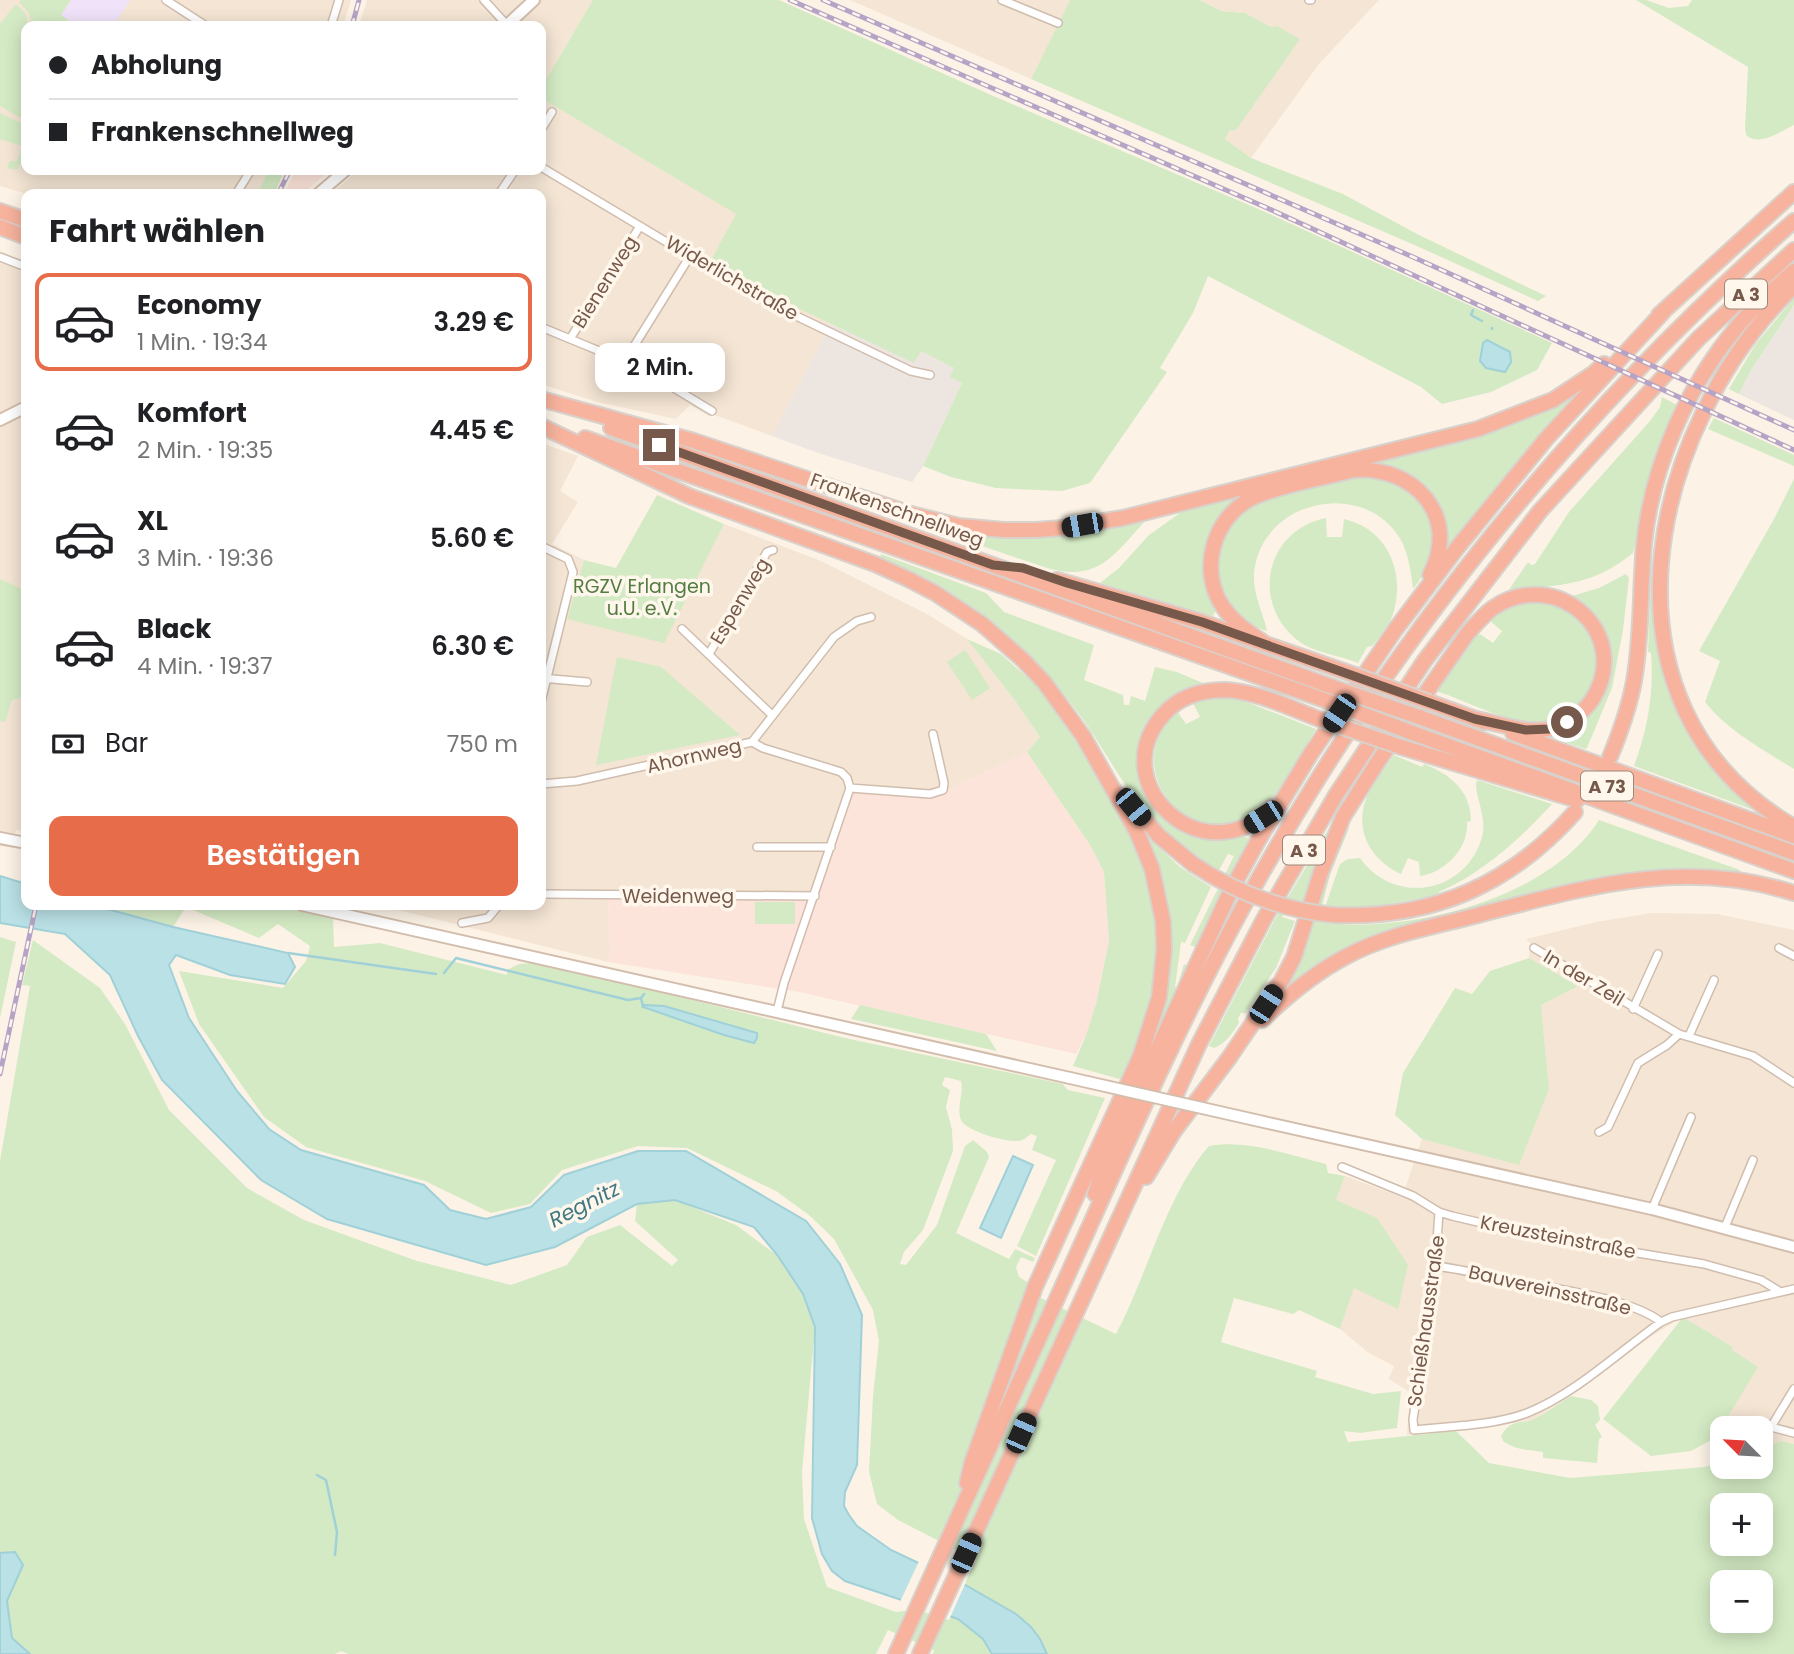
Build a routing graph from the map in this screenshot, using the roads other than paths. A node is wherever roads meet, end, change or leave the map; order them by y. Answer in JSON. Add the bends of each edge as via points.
{"nodes":[{"id":1,"x":166,"y":0,"type":"edge"},
{"id":2,"x":339,"y":0,"type":"edge"},
{"id":3,"x":484,"y":0,"type":"edge"},
{"id":4,"x":534,"y":0,"type":"edge"},
{"id":5,"x":1002,"y":0,"type":"edge"},
{"id":6,"x":198,"y":21,"type":"edge"},
{"id":7,"x":333,"y":21,"type":"edge"},
{"id":8,"x":502,"y":21,"type":"edge"},
{"id":9,"x":510,"y":21,"type":"edge"},
{"id":10,"x":1058,"y":23,"type":"dead end"},
{"id":11,"x":552,"y":112,"type":"dead end"},
{"id":12,"x":546,"y":122,"type":"edge"},
{"id":13,"x":546,"y":170,"type":"edge"},
{"id":14,"x":340,"y":175,"type":"edge"},
{"id":15,"x":324,"y":189,"type":"edge"},
{"id":16,"x":1794,"y":192,"type":"edge"},
{"id":17,"x":0,"y":211,"type":"edge"},
{"id":18,"x":21,"y":218,"type":"edge"},
{"id":19,"x":1794,"y":221,"type":"edge"},
{"id":20,"x":640,"y":226,"type":"junction"},
{"id":21,"x":0,"y":227,"type":"edge"},
{"id":22,"x":21,"y":235,"type":"edge"},
{"id":23,"x":1794,"y":250,"type":"edge"},
{"id":24,"x":690,"y":256,"type":"junction"},
{"id":25,"x":0,"y":257,"type":"edge"},
{"id":26,"x":21,"y":265,"type":"edge"},
{"id":27,"x":1794,"y":271,"type":"edge"},
{"id":28,"x":1794,"y":286,"type":"edge"},
{"id":29,"x":1664,"y":311,"type":"junction"},
{"id":30,"x":546,"y":329,"type":"edge"},
{"id":31,"x":570,"y":339,"type":"junction"},
{"id":32,"x":626,"y":359,"type":"junction"},
{"id":33,"x":930,"y":375,"type":"dead end"},
{"id":34,"x":546,"y":402,"type":"edge"},
{"id":35,"x":546,"y":403,"type":"edge"},
{"id":36,"x":712,"y":411,"type":"dead end"},
{"id":37,"x":21,"y":412,"type":"edge"},
{"id":38,"x":0,"y":420,"type":"edge"},
{"id":39,"x":546,"y":426,"type":"edge"},
{"id":40,"x":546,"y":426,"type":"edge"},
{"id":41,"x":546,"y":549,"type":"edge"},
{"id":42,"x":774,"y":550,"type":"dead end"},
{"id":43,"x":993,"y":565,"type":"junction"},
{"id":44,"x":871,"y":617,"type":"dead end"},
{"id":45,"x":682,"y":629,"type":"dead end"},
{"id":46,"x":1395,"y":630,"type":"junction"},
{"id":47,"x":1264,"y":643,"type":"junction"},
{"id":48,"x":709,"y":654,"type":"junction"},
{"id":49,"x":546,"y":667,"type":"edge"},
{"id":50,"x":546,"y":678,"type":"edge"},
{"id":51,"x":587,"y":681,"type":"dead end"},
{"id":52,"x":772,"y":715,"type":"junction"},
{"id":53,"x":1475,"y":719,"type":"junction"},
{"id":54,"x":933,"y":734,"type":"dead end"},
{"id":55,"x":752,"y":742,"type":"junction"},
{"id":56,"x":1310,"y":755,"type":"junction"},
{"id":57,"x":1610,"y":757,"type":"dead end"},
{"id":58,"x":1101,"y":765,"type":"junction"},
{"id":59,"x":546,"y":784,"type":"edge"},
{"id":60,"x":850,"y":788,"type":"junction"},
{"id":61,"x":1575,"y":811,"type":"dead end"},
{"id":62,"x":1663,"y":821,"type":"junction"},
{"id":63,"x":1794,"y":827,"type":"edge"},
{"id":64,"x":1794,"y":836,"type":"edge"},
{"id":65,"x":0,"y":838,"type":"edge"},
{"id":66,"x":21,"y":843,"type":"edge"},
{"id":67,"x":757,"y":847,"type":"dead end"},
{"id":68,"x":831,"y":847,"type":"junction"},
{"id":69,"x":1794,"y":853,"type":"edge"},
{"id":70,"x":1794,"y":871,"type":"edge"},
{"id":71,"x":1794,"y":893,"type":"edge"},
{"id":72,"x":546,"y":894,"type":"edge"},
{"id":73,"x":815,"y":896,"type":"junction"},
{"id":74,"x":325,"y":910,"type":"edge"},
{"id":75,"x":495,"y":910,"type":"edge"},
{"id":76,"x":462,"y":923,"type":"dead end"},
{"id":77,"x":1534,"y":948,"type":"dead end"},
{"id":78,"x":1779,"y":948,"type":"dead end"},
{"id":79,"x":1658,"y":954,"type":"dead end"},
{"id":80,"x":1794,"y":956,"type":"edge"},
{"id":81,"x":1714,"y":981,"type":"dead end"},
{"id":82,"x":1633,"y":1009,"type":"junction"},
{"id":83,"x":777,"y":1012,"type":"junction"},
{"id":84,"x":1679,"y":1034,"type":"junction"},
{"id":85,"x":1689,"y":1037,"type":"junction"},
{"id":86,"x":1229,"y":1058,"type":"junction"},
{"id":87,"x":1794,"y":1083,"type":"edge"},
{"id":88,"x":1691,"y":1117,"type":"dead end"},
{"id":89,"x":1599,"y":1132,"type":"dead end"},
{"id":90,"x":1753,"y":1160,"type":"dead end"},
{"id":91,"x":1342,"y":1167,"type":"dead end"},
{"id":92,"x":1653,"y":1209,"type":"junction"},
{"id":93,"x":1439,"y":1213,"type":"junction"},
{"id":94,"x":1725,"y":1227,"type":"junction"},
{"id":95,"x":1794,"y":1247,"type":"edge"},
{"id":96,"x":1437,"y":1266,"type":"junction"},
{"id":97,"x":1063,"y":1277,"type":"junction"},
{"id":98,"x":1090,"y":1281,"type":"junction"},
{"id":99,"x":1794,"y":1289,"type":"edge"},
{"id":100,"x":1779,"y":1292,"type":"junction"},
{"id":101,"x":1661,"y":1322,"type":"junction"},
{"id":102,"x":1016,"y":1369,"type":"junction"},
{"id":103,"x":1794,"y":1389,"type":"edge"},
{"id":104,"x":1794,"y":1433,"type":"edge"},
{"id":105,"x":956,"y":1522,"type":"junction"},
{"id":106,"x":897,"y":1651,"type":"edge"},
{"id":107,"x":920,"y":1654,"type":"edge"}],
"edges":[{"from":1,"to":6,"type":"street"},
{"from":2,"to":7,"type":"street"},
{"from":3,"to":8,"type":"street"},
{"from":4,"to":9,"type":"street"},
{"from":5,"to":10,"type":"street"},
{"from":11,"to":12,"type":"street"},
{"from":13,"to":20,"type":"street","name":"Widerlichstraße"},
{"from":14,"to":15,"type":"street"},
{"from":16,"to":29,"type":"highway"},
{"from":17,"to":18,"type":"highway"},
{"from":19,"to":97,"type":"highway","number":"A 3","via":[[1702,304],[1558,456],[1475,555],[1365,707],[1220,949]]},
{"from":20,"to":24,"type":"street","name":"Widerlichstraße"},
{"from":20,"to":31,"type":"street","name":"Bienenweg"},
{"from":21,"to":22,"type":"highway"},
{"from":23,"to":98,"type":"highway","number":"A 3","via":[[1698,339],[1540,511],[1388,714],[1264,919],[1199,1044]]},
{"from":24,"to":32,"type":"street"},
{"from":24,"to":33,"type":"street","name":"Widerlichstraße","via":[[767,302],[911,371]]},
{"from":25,"to":26,"type":"street"},
{"from":27,"to":57,"type":"highway","via":[[1721,346],[1670,440],[1648,514],[1634,684]]},
{"from":28,"to":63,"type":"highway","via":[[1735,356],[1696,426],[1672,498],[1662,555],[1660,605],[1668,663],[1693,727],[1734,781]]},
{"from":29,"to":34,"type":"highway","via":[[1594,373],[1553,400],[1478,429],[1123,518],[1062,528],[959,526],[706,444]]},
{"from":29,"to":46,"type":"highway","via":[[1546,439]]},
{"from":30,"to":31,"type":"street"},
{"from":31,"to":32,"type":"street"},
{"from":32,"to":36,"type":"street"},
{"from":35,"to":43,"type":"highway","name":"Frankenschnellweg","number":"A 73"},
{"from":37,"to":38,"type":"street"},
{"from":39,"to":62,"type":"highway","name":"Frankenschnellweg","number":"A 73","bridge":true},
{"from":40,"to":58,"type":"highway","via":[[689,496],[875,564],[935,593],[982,624],[1022,659],[1061,704]]},
{"from":41,"to":49,"type":"street","via":[[568,559],[573,572]]},
{"from":42,"to":48,"type":"street","name":"Espenweg","via":[[766,552]]},
{"from":43,"to":47,"type":"highway","via":[[1023,568]]},
{"from":43,"to":69,"type":"highway","name":"Frankenschnellweg","number":"A 73","bridge":true},
{"from":44,"to":52,"type":"street","via":[[834,637]]},
{"from":45,"to":48,"type":"street","name":"Espenweg"},
{"from":46,"to":47,"type":"highway","via":[[1434,567],[1438,527],[1421,493],[1404,478],[1383,471],[1353,470],[1255,497],[1233,512],[1217,535],[1210,564],[1216,594],[1231,617]]},
{"from":46,"to":56,"type":"highway"},
{"from":47,"to":53,"type":"highway","bridge":true},
{"from":48,"to":52,"type":"street","name":"Espenweg"},
{"from":50,"to":51,"type":"street"},
{"from":52,"to":55,"type":"street"},
{"from":53,"to":64,"type":"highway"},
{"from":53,"to":86,"type":"highway","via":[[1540,730],[1558,726],[1582,711],[1598,688],[1603,661],[1598,635],[1584,614],[1554,596],[1519,596],[1486,612],[1467,634],[1343,817],[1294,957]]},
{"from":54,"to":60,"type":"street","via":[[943,790],[930,794]]},
{"from":55,"to":59,"type":"street","name":"Ahornweg","via":[[577,781]]},
{"from":55,"to":60,"type":"street","name":"Ahornweg","via":[[841,772]]},
{"from":56,"to":62,"type":"highway","bridge":true,"via":[[1263,817],[1224,832],[1189,827],[1168,813],[1151,790],[1145,762],[1159,719],[1180,701],[1202,692],[1237,691],[1454,765],[1612,811]]},
{"from":56,"to":97,"type":"highway","via":[[1230,892],[1105,1163]]},
{"from":58,"to":61,"type":"highway","bridge":true,"via":[[1159,836],[1193,864],[1260,899],[1335,915],[1408,911],[1479,888],[1541,847]]},
{"from":58,"to":102,"type":"highway","number":"A 3","via":[[1153,869],[1163,921],[1159,998],[1140,1057],[1043,1269]]},
{"from":60,"to":68,"type":"street"},
{"from":62,"to":70,"type":"highway","name":"Frankenschnellweg","number":"A 73"},
{"from":65,"to":66,"type":"street"},
{"from":67,"to":68,"type":"street"},
{"from":68,"to":73,"type":"street"},
{"from":71,"to":86,"type":"highway","via":[[1724,878],[1643,878],[1585,888],[1394,937],[1348,956],[1299,988],[1271,1011]]},
{"from":72,"to":73,"type":"street","name":"Weidenweg"},
{"from":73,"to":83,"type":"street"},
{"from":74,"to":83,"type":"street"},
{"from":75,"to":76,"type":"street","via":[[488,918]]},
{"from":77,"to":82,"type":"street","name":"In der Zeil"},
{"from":78,"to":80,"type":"street"},
{"from":79,"to":82,"type":"street","name":"In der Zeil"},
{"from":81,"to":85,"type":"street"},
{"from":82,"to":84,"type":"street","name":"In der Zeil"},
{"from":83,"to":92,"type":"street","bridge":true},
{"from":84,"to":85,"type":"street","name":"In der Zeil"},
{"from":84,"to":89,"type":"street","via":[[1638,1063],[1608,1127]]},
{"from":85,"to":87,"type":"street","name":"In der Zeil","via":[[1753,1056]]},
{"from":86,"to":98,"type":"highway","via":[[1174,1131]]},
{"from":88,"to":92,"type":"street"},
{"from":90,"to":94,"type":"street"},
{"from":91,"to":93,"type":"street","name":"Kreuzsteinstraße","via":[[1413,1196]]},
{"from":92,"to":94,"type":"street"},
{"from":93,"to":96,"type":"street","name":"Schießhausstraße"},
{"from":93,"to":100,"type":"street","name":"Kreuzsteinstraße","via":[[1542,1237],[1704,1264],[1761,1280]]},
{"from":94,"to":95,"type":"street"},
{"from":96,"to":101,"type":"street","name":"Bauvereinsstraße","via":[[1592,1297],[1652,1314]]},
{"from":96,"to":101,"type":"street","name":"Schießhausstraße","via":[[1414,1430],[1527,1413],[1565,1392]]},
{"from":97,"to":102,"type":"highway","number":"A 3"},
{"from":98,"to":107,"type":"highway","number":"A 3"},
{"from":99,"to":100,"type":"street"},
{"from":100,"to":101,"type":"street"},
{"from":102,"to":105,"type":"highway","number":"A 3"},
{"from":102,"to":105,"type":"highway","via":[[972,1462]]},
{"from":103,"to":104,"type":"street","via":[[1771,1427]]},
{"from":105,"to":106,"type":"highway","number":"A 3"}]}
